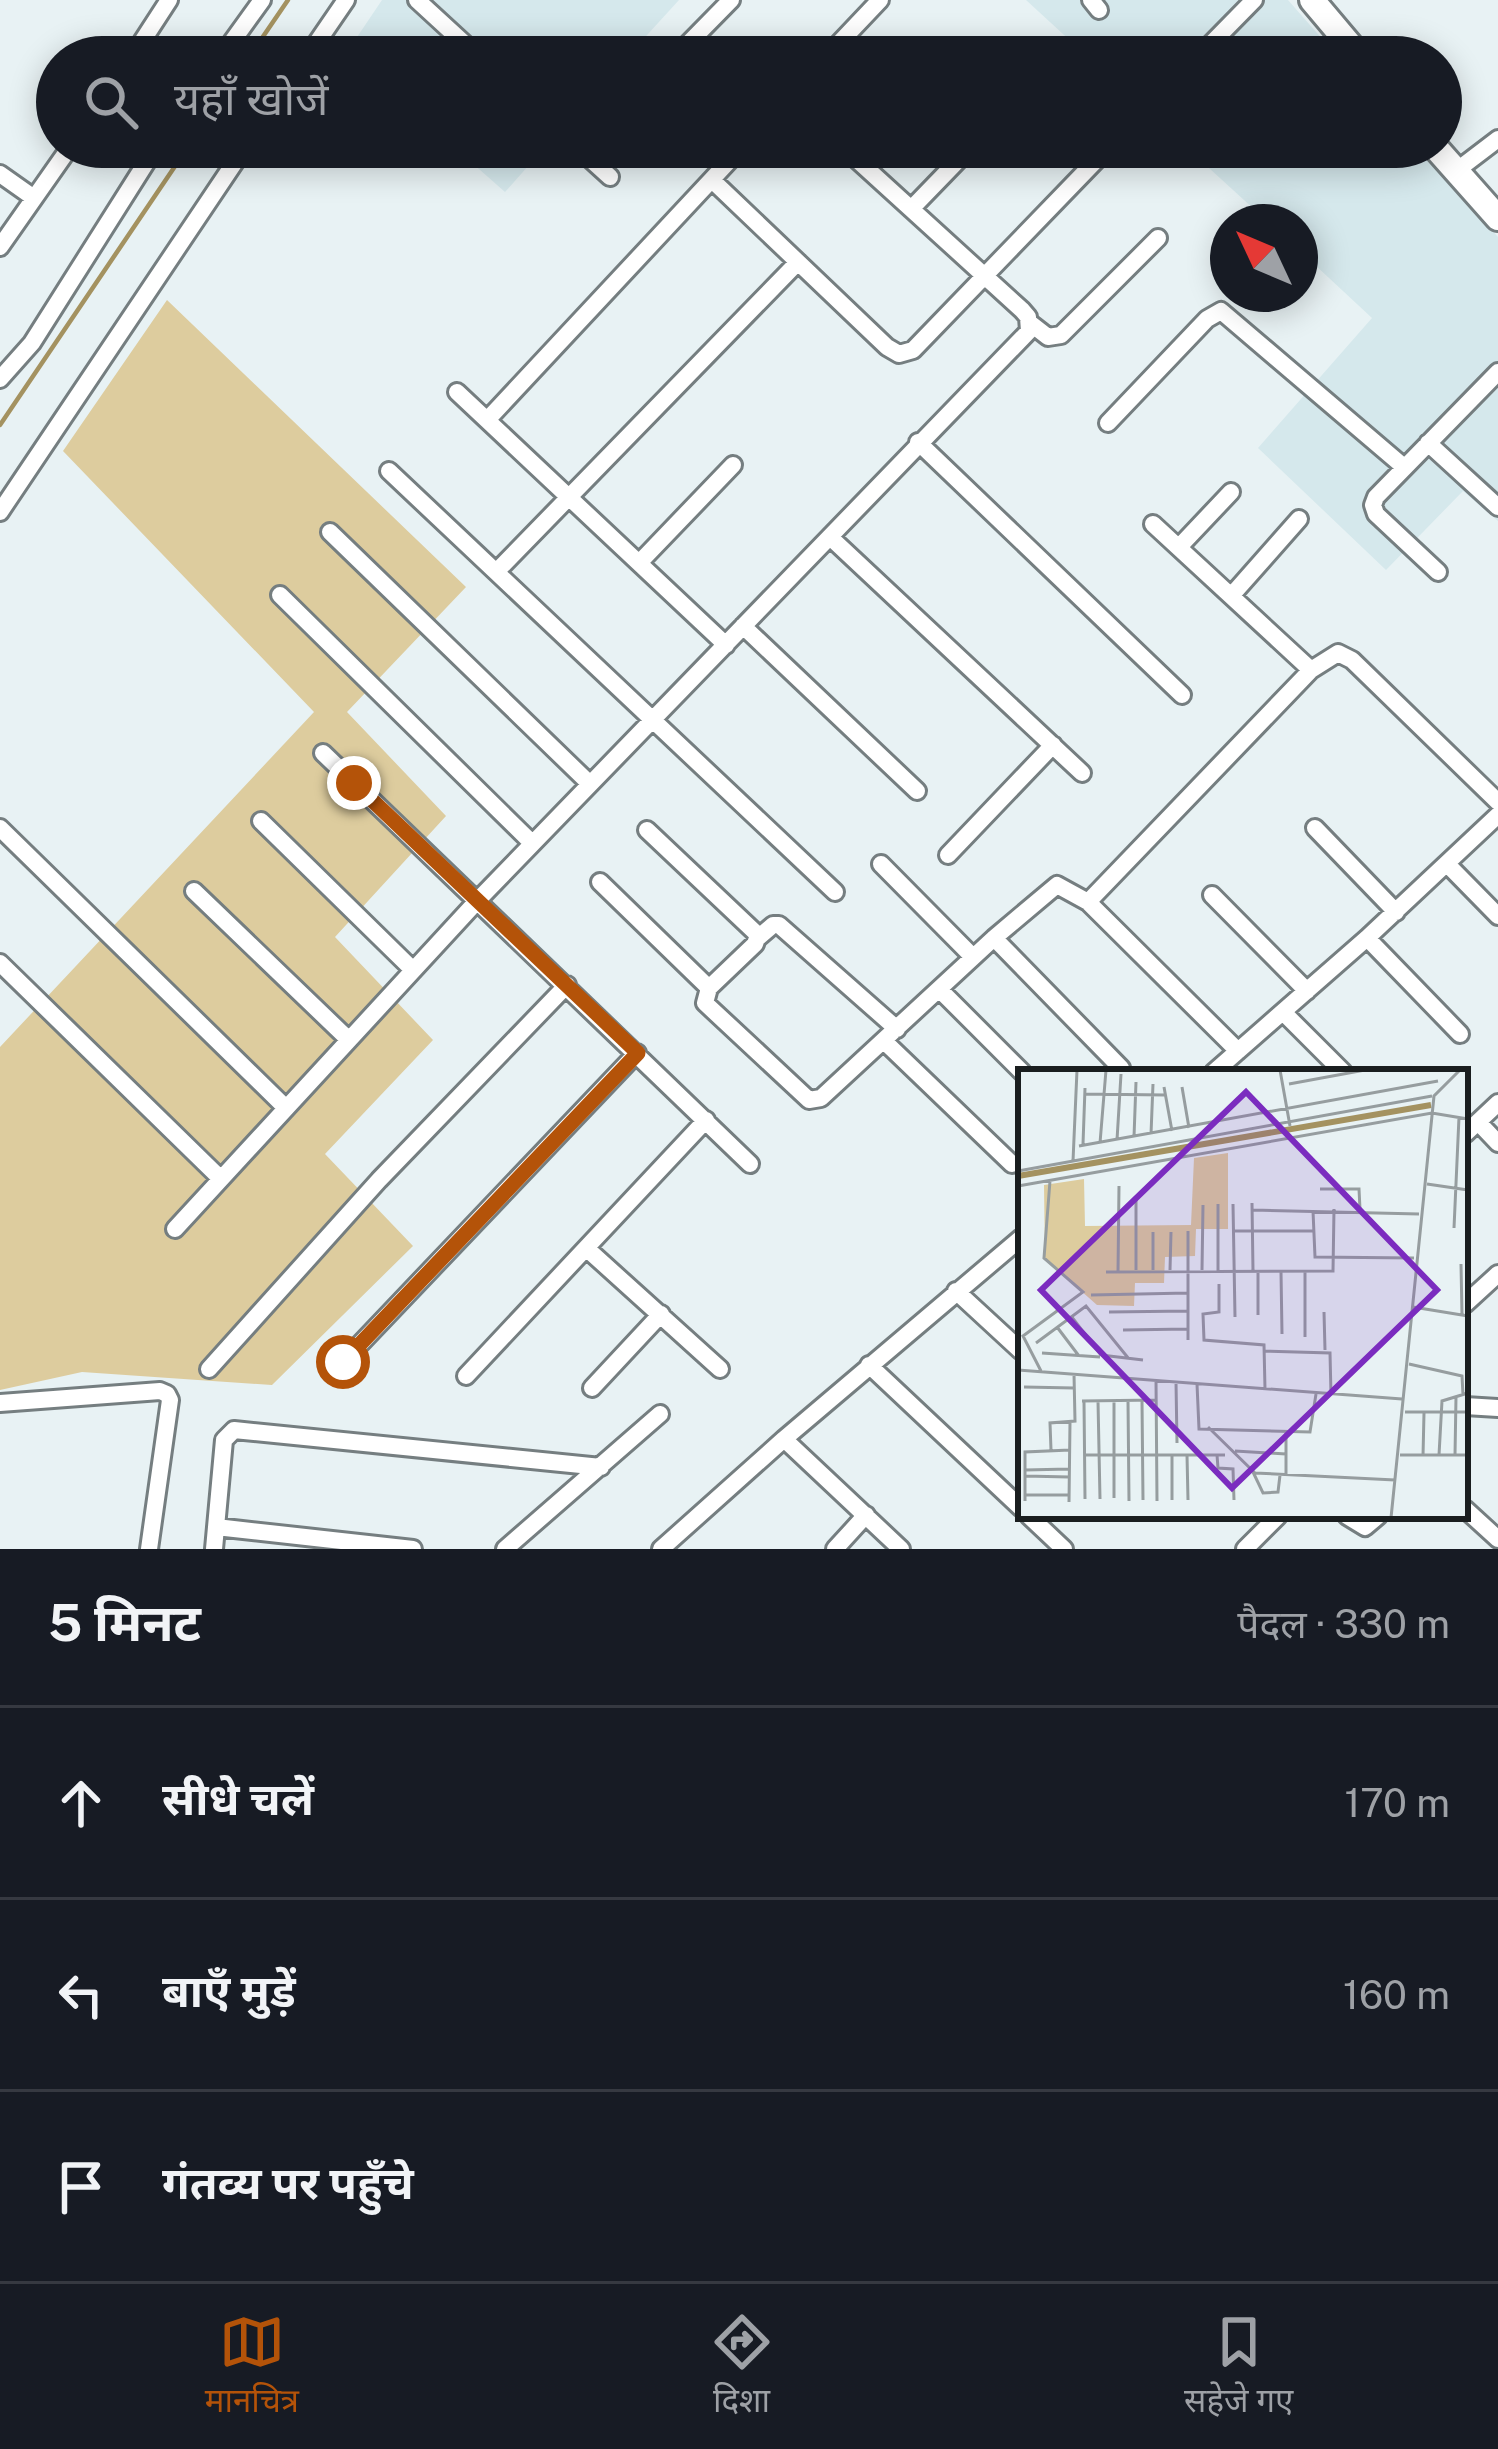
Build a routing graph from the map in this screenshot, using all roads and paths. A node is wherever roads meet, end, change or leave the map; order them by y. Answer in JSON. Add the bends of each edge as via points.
{"nodes":[{"id":1,"x":169,"y":0,"type":"edge"},
{"id":2,"x":262,"y":0,"type":"edge"},
{"id":3,"x":346,"y":0,"type":"edge"},
{"id":4,"x":417,"y":0,"type":"edge"},
{"id":5,"x":730,"y":0,"type":"edge"},
{"id":6,"x":880,"y":0,"type":"edge"},
{"id":7,"x":1255,"y":0,"type":"edge"},
{"id":8,"x":1312,"y":0,"type":"edge"},
{"id":9,"x":146,"y":36,"type":"edge"},
{"id":10,"x":236,"y":36,"type":"edge"},
{"id":11,"x":321,"y":36,"type":"edge"},
{"id":12,"x":456,"y":36,"type":"edge"},
{"id":13,"x":695,"y":36,"type":"edge"},
{"id":14,"x":846,"y":36,"type":"edge"},
{"id":15,"x":1219,"y":36,"type":"edge"},
{"id":16,"x":1342,"y":36,"type":"edge"},
{"id":17,"x":1498,"y":139,"type":"edge"},
{"id":18,"x":1462,"y":167,"type":"edge"},
{"id":19,"x":55,"y":168,"type":"edge"},
{"id":20,"x":143,"y":168,"type":"edge"},
{"id":21,"x":231,"y":168,"type":"edge"},
{"id":22,"x":600,"y":168,"type":"edge"},
{"id":23,"x":723,"y":168,"type":"edge"},
{"id":24,"x":865,"y":168,"type":"edge"},
{"id":25,"x":950,"y":168,"type":"edge"},
{"id":26,"x":1089,"y":168,"type":"edge"},
{"id":27,"x":1453,"y":168,"type":"edge"},
{"id":28,"x":1461,"y":168,"type":"edge"},
{"id":29,"x":1456,"y":172,"type":"junction"},
{"id":30,"x":0,"y":174,"type":"edge"},
{"id":31,"x":610,"y":177,"type":"dead end"},
{"id":32,"x":712,"y":180,"type":"junction"},
{"id":33,"x":34,"y":198,"type":"junction"},
{"id":34,"x":911,"y":209,"type":"junction"},
{"id":35,"x":1498,"y":218,"type":"edge"},
{"id":36,"x":1158,"y":238,"type":"dead end"},
{"id":37,"x":0,"y":247,"type":"edge"},
{"id":38,"x":798,"y":262,"type":"junction"},
{"id":39,"x":985,"y":275,"type":"junction"},
{"id":40,"x":1030,"y":323,"type":"junction"},
{"id":41,"x":1498,"y":372,"type":"edge"},
{"id":42,"x":0,"y":379,"type":"edge"},
{"id":43,"x":457,"y":392,"type":"dead end"},
{"id":44,"x":488,"y":419,"type":"junction"},
{"id":45,"x":1108,"y":423,"type":"dead end"},
{"id":46,"x":918,"y":442,"type":"junction"},
{"id":47,"x":1428,"y":443,"type":"junction"},
{"id":48,"x":733,"y":465,"type":"dead end"},
{"id":49,"x":1405,"y":467,"type":"junction"},
{"id":50,"x":389,"y":471,"type":"dead end"},
{"id":51,"x":1231,"y":492,"type":"dead end"},
{"id":52,"x":568,"y":497,"type":"junction"},
{"id":53,"x":1498,"y":507,"type":"edge"},
{"id":54,"x":0,"y":512,"type":"edge"},
{"id":55,"x":1299,"y":519,"type":"dead end"},
{"id":56,"x":1153,"y":524,"type":"dead end"},
{"id":57,"x":331,"y":532,"type":"dead end"},
{"id":58,"x":830,"y":537,"type":"junction"},
{"id":59,"x":1179,"y":547,"type":"junction"},
{"id":60,"x":639,"y":563,"type":"junction"},
{"id":61,"x":497,"y":571,"type":"junction"},
{"id":62,"x":1438,"y":572,"type":"dead end"},
{"id":63,"x":280,"y":595,"type":"dead end"},
{"id":64,"x":1231,"y":596,"type":"junction"},
{"id":65,"x":743,"y":626,"type":"junction"},
{"id":66,"x":726,"y":645,"type":"junction"},
{"id":67,"x":1311,"y":670,"type":"junction"},
{"id":68,"x":1182,"y":695,"type":"dead end"},
{"id":69,"x":653,"y":717,"type":"junction"},
{"id":70,"x":1053,"y":745,"type":"junction"},
{"id":71,"x":323,"y":753,"type":"dead end"},
{"id":72,"x":1082,"y":773,"type":"dead end"},
{"id":73,"x":590,"y":784,"type":"junction"},
{"id":74,"x":917,"y":791,"type":"dead end"},
{"id":75,"x":1498,"y":802,"type":"edge"},
{"id":76,"x":1498,"y":815,"type":"edge"},
{"id":77,"x":261,"y":821,"type":"dead end"},
{"id":78,"x":0,"y":828,"type":"edge"},
{"id":79,"x":1316,"y":828,"type":"dead end"},
{"id":80,"x":646,"y":830,"type":"dead end"},
{"id":81,"x":532,"y":843,"type":"junction"},
{"id":82,"x":948,"y":855,"type":"dead end"},
{"id":83,"x":881,"y":864,"type":"dead end"},
{"id":84,"x":1448,"y":865,"type":"junction"},
{"id":85,"x":600,"y":882,"type":"dead end"},
{"id":86,"x":194,"y":891,"type":"dead end"},
{"id":87,"x":835,"y":892,"type":"dead end"},
{"id":88,"x":1212,"y":896,"type":"dead end"},
{"id":89,"x":478,"y":900,"type":"junction"},
{"id":90,"x":1088,"y":902,"type":"junction"},
{"id":91,"x":1396,"y":912,"type":"junction"},
{"id":92,"x":1498,"y":916,"type":"edge"},
{"id":93,"x":759,"y":937,"type":"junction"},
{"id":94,"x":994,"y":938,"type":"junction"},
{"id":95,"x":1367,"y":938,"type":"junction"},
{"id":96,"x":973,"y":957,"type":"junction"},
{"id":97,"x":0,"y":963,"type":"edge"},
{"id":98,"x":412,"y":969,"type":"junction"},
{"id":99,"x":567,"y":985,"type":"junction"},
{"id":100,"x":709,"y":988,"type":"junction"},
{"id":101,"x":940,"y":990,"type":"junction"},
{"id":102,"x":1307,"y":991,"type":"junction"},
{"id":103,"x":1283,"y":1012,"type":"junction"},
{"id":104,"x":1460,"y":1034,"type":"dead end"},
{"id":105,"x":891,"y":1035,"type":"junction"},
{"id":106,"x":349,"y":1039,"type":"junction"},
{"id":107,"x":1238,"y":1051,"type":"junction"},
{"id":108,"x":638,"y":1053,"type":"junction"},
{"id":109,"x":1121,"y":1068,"type":"dead end"},
{"id":110,"x":1019,"y":1069,"type":"edge"},
{"id":111,"x":1217,"y":1069,"type":"edge"},
{"id":112,"x":1340,"y":1069,"type":"edge"},
{"id":113,"x":1498,"y":1102,"type":"edge"},
{"id":114,"x":286,"y":1108,"type":"junction"},
{"id":115,"x":706,"y":1120,"type":"junction"},
{"id":116,"x":1471,"y":1128,"type":"edge"},
{"id":117,"x":1498,"y":1143,"type":"edge"},
{"id":118,"x":750,"y":1164,"type":"dead end"},
{"id":119,"x":1012,"y":1164,"type":"dead end"},
{"id":120,"x":221,"y":1179,"type":"junction"},
{"id":121,"x":175,"y":1229,"type":"dead end"},
{"id":122,"x":1018,"y":1240,"type":"edge"},
{"id":123,"x":586,"y":1247,"type":"junction"},
{"id":124,"x":1498,"y":1274,"type":"edge"},
{"id":125,"x":956,"y":1291,"type":"junction"},
{"id":126,"x":1468,"y":1301,"type":"edge"},
{"id":127,"x":661,"y":1314,"type":"junction"},
{"id":128,"x":1018,"y":1348,"type":"edge"},
{"id":129,"x":343,"y":1362,"type":"dead end"},
{"id":130,"x":869,"y":1365,"type":"junction"},
{"id":131,"x":209,"y":1369,"type":"dead end"},
{"id":132,"x":720,"y":1369,"type":"dead end"},
{"id":133,"x":466,"y":1376,"type":"dead end"},
{"id":134,"x":592,"y":1388,"type":"dead end"},
{"id":135,"x":0,"y":1403,"type":"edge"},
{"id":136,"x":1468,"y":1406,"type":"edge"},
{"id":137,"x":1498,"y":1408,"type":"edge"},
{"id":138,"x":660,"y":1414,"type":"dead end"},
{"id":139,"x":784,"y":1439,"type":"junction"},
{"id":140,"x":601,"y":1466,"type":"junction"},
{"id":141,"x":1018,"y":1505,"type":"edge"},
{"id":142,"x":1468,"y":1512,"type":"edge"},
{"id":143,"x":866,"y":1515,"type":"junction"},
{"id":144,"x":1032,"y":1519,"type":"edge"},
{"id":145,"x":1276,"y":1519,"type":"edge"},
{"id":146,"x":216,"y":1527,"type":"junction"},
{"id":147,"x":1498,"y":1539,"type":"edge"},
{"id":148,"x":1253,"y":1546,"type":"edge"},
{"id":149,"x":148,"y":1549,"type":"edge"},
{"id":150,"x":214,"y":1549,"type":"edge"},
{"id":151,"x":413,"y":1549,"type":"edge"},
{"id":152,"x":489,"y":1549,"type":"edge"},
{"id":153,"x":503,"y":1549,"type":"edge"},
{"id":154,"x":661,"y":1549,"type":"edge"},
{"id":155,"x":835,"y":1549,"type":"edge"},
{"id":156,"x":901,"y":1549,"type":"edge"},
{"id":157,"x":1064,"y":1549,"type":"edge"}],
"edges":[{"from":1,"to":9,"type":"street"},
{"from":2,"to":10,"type":"street"},
{"from":3,"to":11,"type":"street"},
{"from":4,"to":12,"type":"street"},
{"from":5,"to":13,"type":"street"},
{"from":6,"to":14,"type":"street"},
{"from":7,"to":15,"type":"street"},
{"from":8,"to":16,"type":"highway"},
{"from":17,"to":18,"type":"street"},
{"from":19,"to":33,"type":"street"},
{"from":20,"to":42,"type":"street","via":[[32,343]]},
{"from":21,"to":54,"type":"street"},
{"from":22,"to":31,"type":"street"},
{"from":23,"to":32,"type":"street"},
{"from":24,"to":34,"type":"street"},
{"from":25,"to":34,"type":"street"},
{"from":26,"to":39,"type":"street"},
{"from":27,"to":29,"type":"highway"},
{"from":28,"to":29,"type":"street"},
{"from":29,"to":35,"type":"highway"},
{"from":30,"to":33,"type":"street"},
{"from":32,"to":38,"type":"street"},
{"from":32,"to":44,"type":"street"},
{"from":33,"to":37,"type":"street"},
{"from":34,"to":39,"type":"street"},
{"from":36,"to":40,"type":"street","via":[[1061,335],[1048,337]]},
{"from":38,"to":39,"type":"street","via":[[899,354],[913,350]]},
{"from":38,"to":52,"type":"street"},
{"from":39,"to":40,"type":"street"},
{"from":40,"to":46,"type":"street"},
{"from":41,"to":47,"type":"street"},
{"from":43,"to":44,"type":"street"},
{"from":44,"to":52,"type":"street"},
{"from":45,"to":49,"type":"street","via":[[1221,311]]},
{"from":46,"to":58,"type":"street"},
{"from":46,"to":68,"type":"street"},
{"from":47,"to":49,"type":"street"},
{"from":47,"to":53,"type":"street"},
{"from":48,"to":60,"type":"street"},
{"from":49,"to":62,"type":"street","via":[[1374,510]]},
{"from":50,"to":61,"type":"street"},
{"from":51,"to":59,"type":"street"},
{"from":52,"to":60,"type":"street"},
{"from":52,"to":61,"type":"street"},
{"from":55,"to":64,"type":"street"},
{"from":56,"to":59,"type":"street"},
{"from":57,"to":73,"type":"street"},
{"from":58,"to":65,"type":"street"},
{"from":58,"to":70,"type":"street"},
{"from":59,"to":64,"type":"street"},
{"from":60,"to":66,"type":"street"},
{"from":61,"to":69,"type":"street"},
{"from":63,"to":81,"type":"street"},
{"from":64,"to":67,"type":"street"},
{"from":65,"to":66,"type":"street"},
{"from":65,"to":74,"type":"street"},
{"from":66,"to":69,"type":"street"},
{"from":67,"to":75,"type":"street","via":[[1338,653],[1352,660]]},
{"from":67,"to":90,"type":"street"},
{"from":69,"to":73,"type":"street"},
{"from":69,"to":87,"type":"street"},
{"from":70,"to":72,"type":"street"},
{"from":70,"to":82,"type":"street"},
{"from":71,"to":89,"type":"street"},
{"from":73,"to":81,"type":"street"},
{"from":76,"to":84,"type":"street"},
{"from":77,"to":98,"type":"street"},
{"from":78,"to":114,"type":"street"},
{"from":79,"to":91,"type":"street"},
{"from":80,"to":93,"type":"street"},
{"from":81,"to":89,"type":"street"},
{"from":83,"to":96,"type":"street"},
{"from":84,"to":91,"type":"street"},
{"from":84,"to":92,"type":"street"},
{"from":85,"to":100,"type":"street"},
{"from":86,"to":106,"type":"street"},
{"from":88,"to":102,"type":"street"},
{"from":89,"to":98,"type":"street"},
{"from":89,"to":99,"type":"street"},
{"from":90,"to":94,"type":"street","via":[[1053,886]]},
{"from":90,"to":107,"type":"street"},
{"from":91,"to":95,"type":"street"},
{"from":93,"to":100,"type":"street"},
{"from":93,"to":105,"type":"street","via":[[779,925]]},
{"from":94,"to":96,"type":"street"},
{"from":94,"to":109,"type":"street"},
{"from":95,"to":102,"type":"street"},
{"from":95,"to":104,"type":"street"},
{"from":96,"to":101,"type":"street"},
{"from":97,"to":120,"type":"street"},
{"from":98,"to":106,"type":"street"},
{"from":99,"to":108,"type":"street"},
{"from":99,"to":131,"type":"street"},
{"from":100,"to":105,"type":"street","via":[[708,1007],[809,1100]]},
{"from":101,"to":105,"type":"street"},
{"from":101,"to":110,"type":"street"},
{"from":102,"to":103,"type":"street"},
{"from":103,"to":107,"type":"street"},
{"from":103,"to":112,"type":"street"},
{"from":105,"to":119,"type":"street"},
{"from":106,"to":114,"type":"street"},
{"from":107,"to":111,"type":"street"},
{"from":108,"to":115,"type":"street"},
{"from":108,"to":129,"type":"street"},
{"from":113,"to":116,"type":"street"},
{"from":114,"to":120,"type":"street"},
{"from":115,"to":118,"type":"street"},
{"from":115,"to":123,"type":"street"},
{"from":116,"to":117,"type":"street"},
{"from":120,"to":121,"type":"street"},
{"from":122,"to":125,"type":"street"},
{"from":123,"to":127,"type":"street"},
{"from":123,"to":133,"type":"street"},
{"from":124,"to":126,"type":"street"},
{"from":125,"to":128,"type":"street"},
{"from":125,"to":130,"type":"street"},
{"from":127,"to":132,"type":"street"},
{"from":127,"to":134,"type":"street"},
{"from":130,"to":139,"type":"street"},
{"from":130,"to":141,"type":"street"},
{"from":135,"to":149,"type":"street","via":[[167,1394]]},
{"from":136,"to":137,"type":"street"},
{"from":138,"to":140,"type":"street"},
{"from":139,"to":143,"type":"street"},
{"from":139,"to":154,"type":"street"},
{"from":140,"to":146,"type":"street","via":[[234,1430],[224,1441]]},
{"from":140,"to":153,"type":"street"},
{"from":142,"to":147,"type":"street"},
{"from":143,"to":155,"type":"street"},
{"from":143,"to":156,"type":"street"},
{"from":144,"to":157,"type":"street"},
{"from":145,"to":148,"type":"street"},
{"from":146,"to":150,"type":"street"},
{"from":146,"to":151,"type":"street"},
{"from":152,"to":153,"type":"street"}]}
